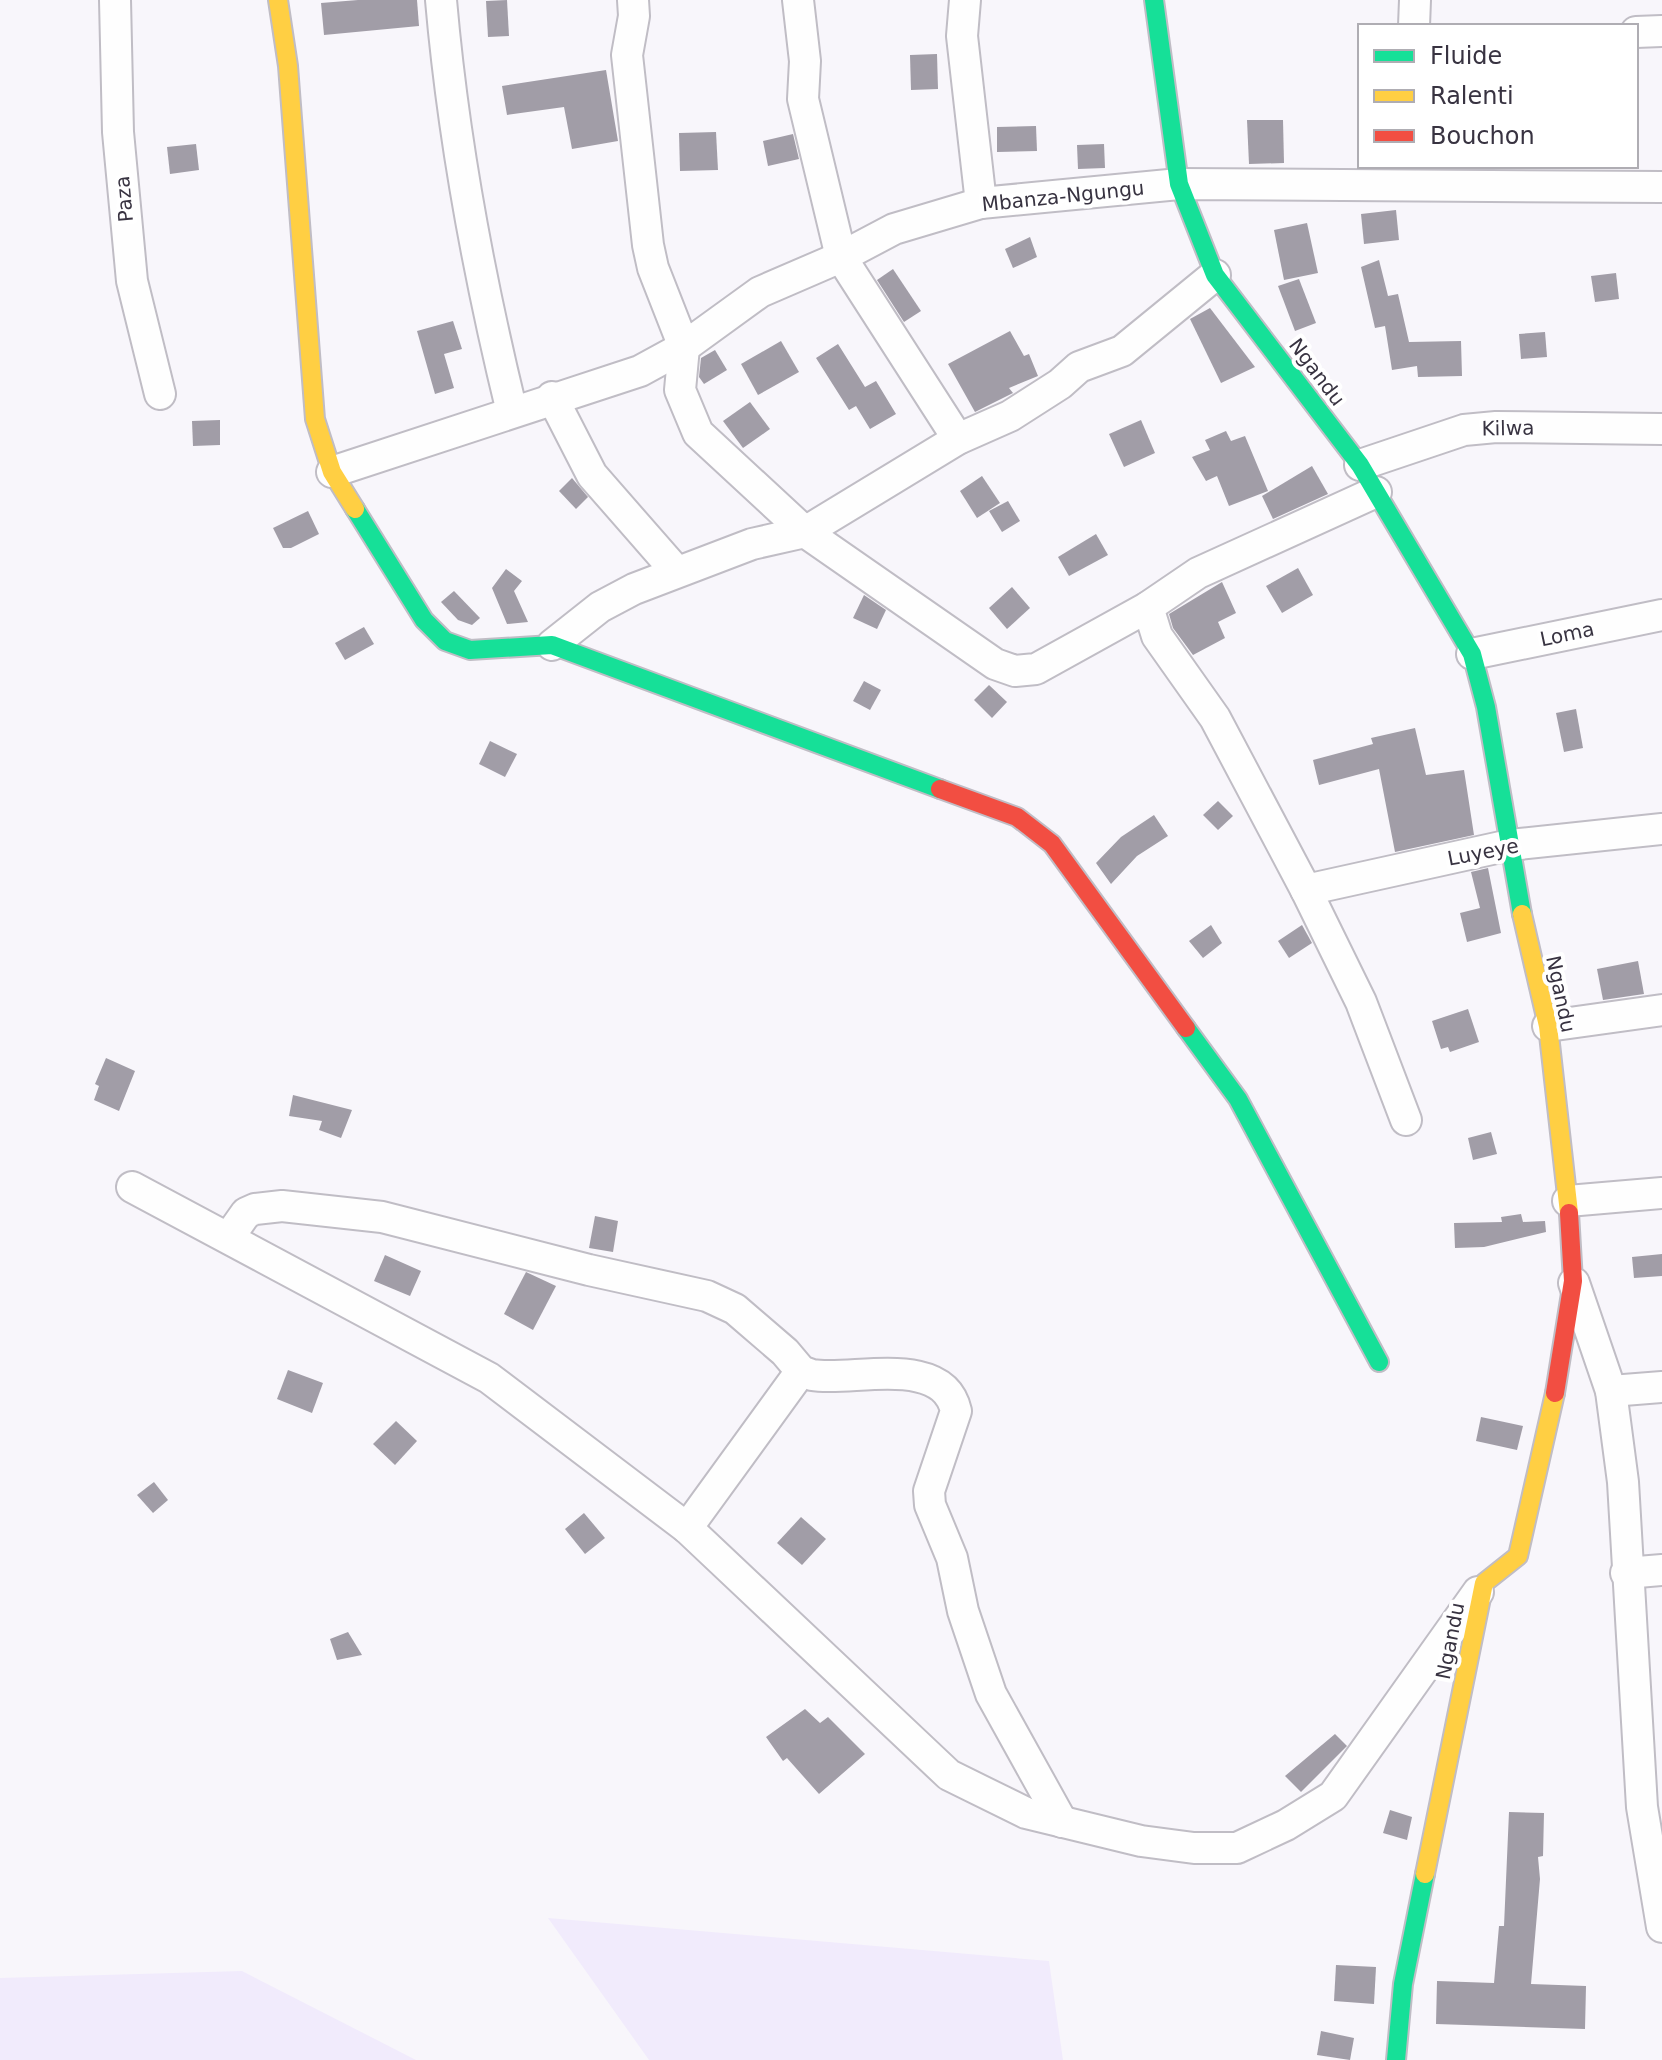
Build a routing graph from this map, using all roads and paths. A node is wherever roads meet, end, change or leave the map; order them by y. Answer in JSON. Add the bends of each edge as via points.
{"nodes":[{"id":1,"x":115,"y":0,"type":"edge"},
{"id":2,"x":278,"y":0,"type":"edge"},
{"id":3,"x":441,"y":0,"type":"edge"},
{"id":4,"x":633,"y":0,"type":"edge"},
{"id":5,"x":798,"y":0,"type":"edge"},
{"id":6,"x":965,"y":0,"type":"edge"},
{"id":7,"x":1154,"y":0,"type":"edge"},
{"id":8,"x":1415,"y":0,"type":"edge"},
{"id":9,"x":1414,"y":24,"type":"edge"},
{"id":10,"x":1662,"y":31,"type":"edge"},
{"id":11,"x":1638,"y":32,"type":"edge"},
{"id":12,"x":1418,"y":176,"type":"edge"},
{"id":13,"x":1179,"y":184,"type":"junction"},
{"id":14,"x":1662,"y":187,"type":"edge"},
{"id":15,"x":981,"y":203,"type":"junction"},
{"id":16,"x":841,"y":257,"type":"junction"},
{"id":17,"x":1215,"y":275,"type":"junction"},
{"id":18,"x":684,"y":347,"type":"junction"},
{"id":19,"x":160,"y":394,"type":"dead end"},
{"id":20,"x":552,"y":397,"type":"junction"},
{"id":21,"x":512,"y":412,"type":"junction"},
{"id":22,"x":1662,"y":429,"type":"edge"},
{"id":23,"x":958,"y":439,"type":"junction"},
{"id":24,"x":1360,"y":465,"type":"junction"},
{"id":25,"x":332,"y":472,"type":"junction"},
{"id":26,"x":1376,"y":492,"type":"junction"},
{"id":27,"x":805,"y":532,"type":"junction"},
{"id":28,"x":676,"y":571,"type":"junction"},
{"id":29,"x":1148,"y":607,"type":"junction"},
{"id":30,"x":1662,"y":615,"type":"edge"},
{"id":31,"x":552,"y":645,"type":"junction"},
{"id":32,"x":1472,"y":654,"type":"junction"},
{"id":33,"x":1662,"y":829,"type":"edge"},
{"id":34,"x":1510,"y":845,"type":"junction"},
{"id":35,"x":1306,"y":890,"type":"junction"},
{"id":36,"x":1662,"y":1010,"type":"edge"},
{"id":37,"x":1548,"y":1026,"type":"junction"},
{"id":38,"x":1406,"y":1120,"type":"dead end"},
{"id":39,"x":132,"y":1187,"type":"dead end"},
{"id":40,"x":1662,"y":1193,"type":"edge"},
{"id":41,"x":1568,"y":1201,"type":"junction"},
{"id":42,"x":229,"y":1237,"type":"junction"},
{"id":43,"x":1573,"y":1281,"type":"junction"},
{"id":44,"x":1379,"y":1362,"type":"dead end"},
{"id":45,"x":801,"y":1371,"type":"junction"},
{"id":46,"x":1662,"y":1387,"type":"edge"},
{"id":47,"x":1611,"y":1391,"type":"junction"},
{"id":48,"x":687,"y":1528,"type":"junction"},
{"id":49,"x":1662,"y":1570,"type":"edge"},
{"id":50,"x":1626,"y":1573,"type":"junction"},
{"id":51,"x":1484,"y":1583,"type":"junction"},
{"id":52,"x":1062,"y":1822,"type":"junction"},
{"id":53,"x":1662,"y":1927,"type":"edge"},
{"id":54,"x":1396,"y":2060,"type":"edge"}],
"edges":[{"from":1,"to":19,"type":"street","name":"Paza","via":[[118,132],[132,281]]},
{"from":2,"to":25,"type":"street","via":[[288,66],[315,419]]},
{"from":3,"to":21,"type":"street","via":[[448,83]]},
{"from":4,"to":18,"type":"street","via":[[627,55],[648,245]]},
{"from":5,"to":16,"type":"street","via":[[803,99]]},
{"from":6,"to":15,"type":"street","via":[[962,36]]},
{"from":7,"to":13,"type":"street","name":"Ngandu"},
{"from":8,"to":9,"type":"street"},
{"from":10,"to":11,"type":"street"},
{"from":12,"to":13,"type":"street","name":"Mbanza-Ngungu"},
{"from":12,"to":14,"type":"street","name":"Mbanza-Ngungu"},
{"from":13,"to":15,"type":"street","name":"Mbanza-Ngungu"},
{"from":13,"to":17,"type":"street","name":"Ngandu"},
{"from":15,"to":16,"type":"street","name":"Mbanza-Ngungu","via":[[894,229]]},
{"from":16,"to":18,"type":"street","name":"Mbanza-Ngungu","via":[[760,292]]},
{"from":16,"to":23,"type":"street"},
{"from":17,"to":23,"type":"street","via":[[1122,351],[1079,367],[1010,416]]},
{"from":17,"to":24,"type":"street","name":"Ngandu"},
{"from":18,"to":20,"type":"street","name":"Mbanza-Ngungu","via":[[640,371]]},
{"from":18,"to":27,"type":"street","via":[[680,390],[698,433]]},
{"from":20,"to":21,"type":"street","name":"Mbanza-Ngungu"},
{"from":20,"to":28,"type":"street","via":[[592,475]]},
{"from":21,"to":25,"type":"street","name":"Mbanza-Ngungu"},
{"from":22,"to":24,"type":"street","name":"Kilwa","via":[[1464,430]]},
{"from":23,"to":27,"type":"street"},
{"from":24,"to":26,"type":"street","name":"Ngandu"},
{"from":25,"to":31,"type":"street","via":[[424,620],[445,641],[470,650]]},
{"from":26,"to":29,"type":"street","via":[[1198,573]]},
{"from":26,"to":32,"type":"street","name":"Ngandu"},
{"from":27,"to":28,"type":"street"},
{"from":27,"to":29,"type":"street","via":[[995,664],[1015,671],[1036,669]]},
{"from":28,"to":31,"type":"street","via":[[600,607]]},
{"from":29,"to":35,"type":"street","via":[[1157,636],[1215,718]]},
{"from":30,"to":32,"type":"street","name":"Loma"},
{"from":31,"to":44,"type":"street","via":[[988,806],[1037,830],[1238,1099]]},
{"from":32,"to":34,"type":"street","name":"Ngandu"},
{"from":33,"to":34,"type":"street","name":"Luyeye"},
{"from":34,"to":35,"type":"street","name":"Luyeye"},
{"from":34,"to":37,"type":"street","name":"Ngandu"},
{"from":35,"to":38,"type":"street","via":[[1361,1002]]},
{"from":36,"to":37,"type":"street"},
{"from":37,"to":41,"type":"street","name":"Ngandu"},
{"from":39,"to":42,"type":"street"},
{"from":40,"to":41,"type":"street"},
{"from":41,"to":43,"type":"street","name":"Ngandu"},
{"from":42,"to":45,"type":"street","via":[[255,1209],[282,1206],[382,1217],[707,1296],[735,1309]]},
{"from":42,"to":48,"type":"street","via":[[489,1378]]},
{"from":43,"to":47,"type":"street"},
{"from":43,"to":51,"type":"street","name":"Ngandu","via":[[1557,1384],[1518,1556]]},
{"from":45,"to":48,"type":"street"},
{"from":45,"to":52,"type":"street","via":[[822,1377],[910,1374],[953,1399],[956,1411],[932,1482],[930,1505],[952,1558],[963,1611],[991,1694]]},
{"from":46,"to":47,"type":"street"},
{"from":47,"to":50,"type":"street","via":[[1623,1482]]},
{"from":48,"to":52,"type":"street","via":[[949,1775],[1026,1813]]},
{"from":49,"to":50,"type":"street"},
{"from":50,"to":53,"type":"street","via":[[1642,1807]]},
{"from":51,"to":52,"type":"street","via":[[1333,1796],[1286,1825],[1237,1848],[1194,1848]]},
{"from":51,"to":54,"type":"street","name":"Ngandu","via":[[1403,1984]]}]}
